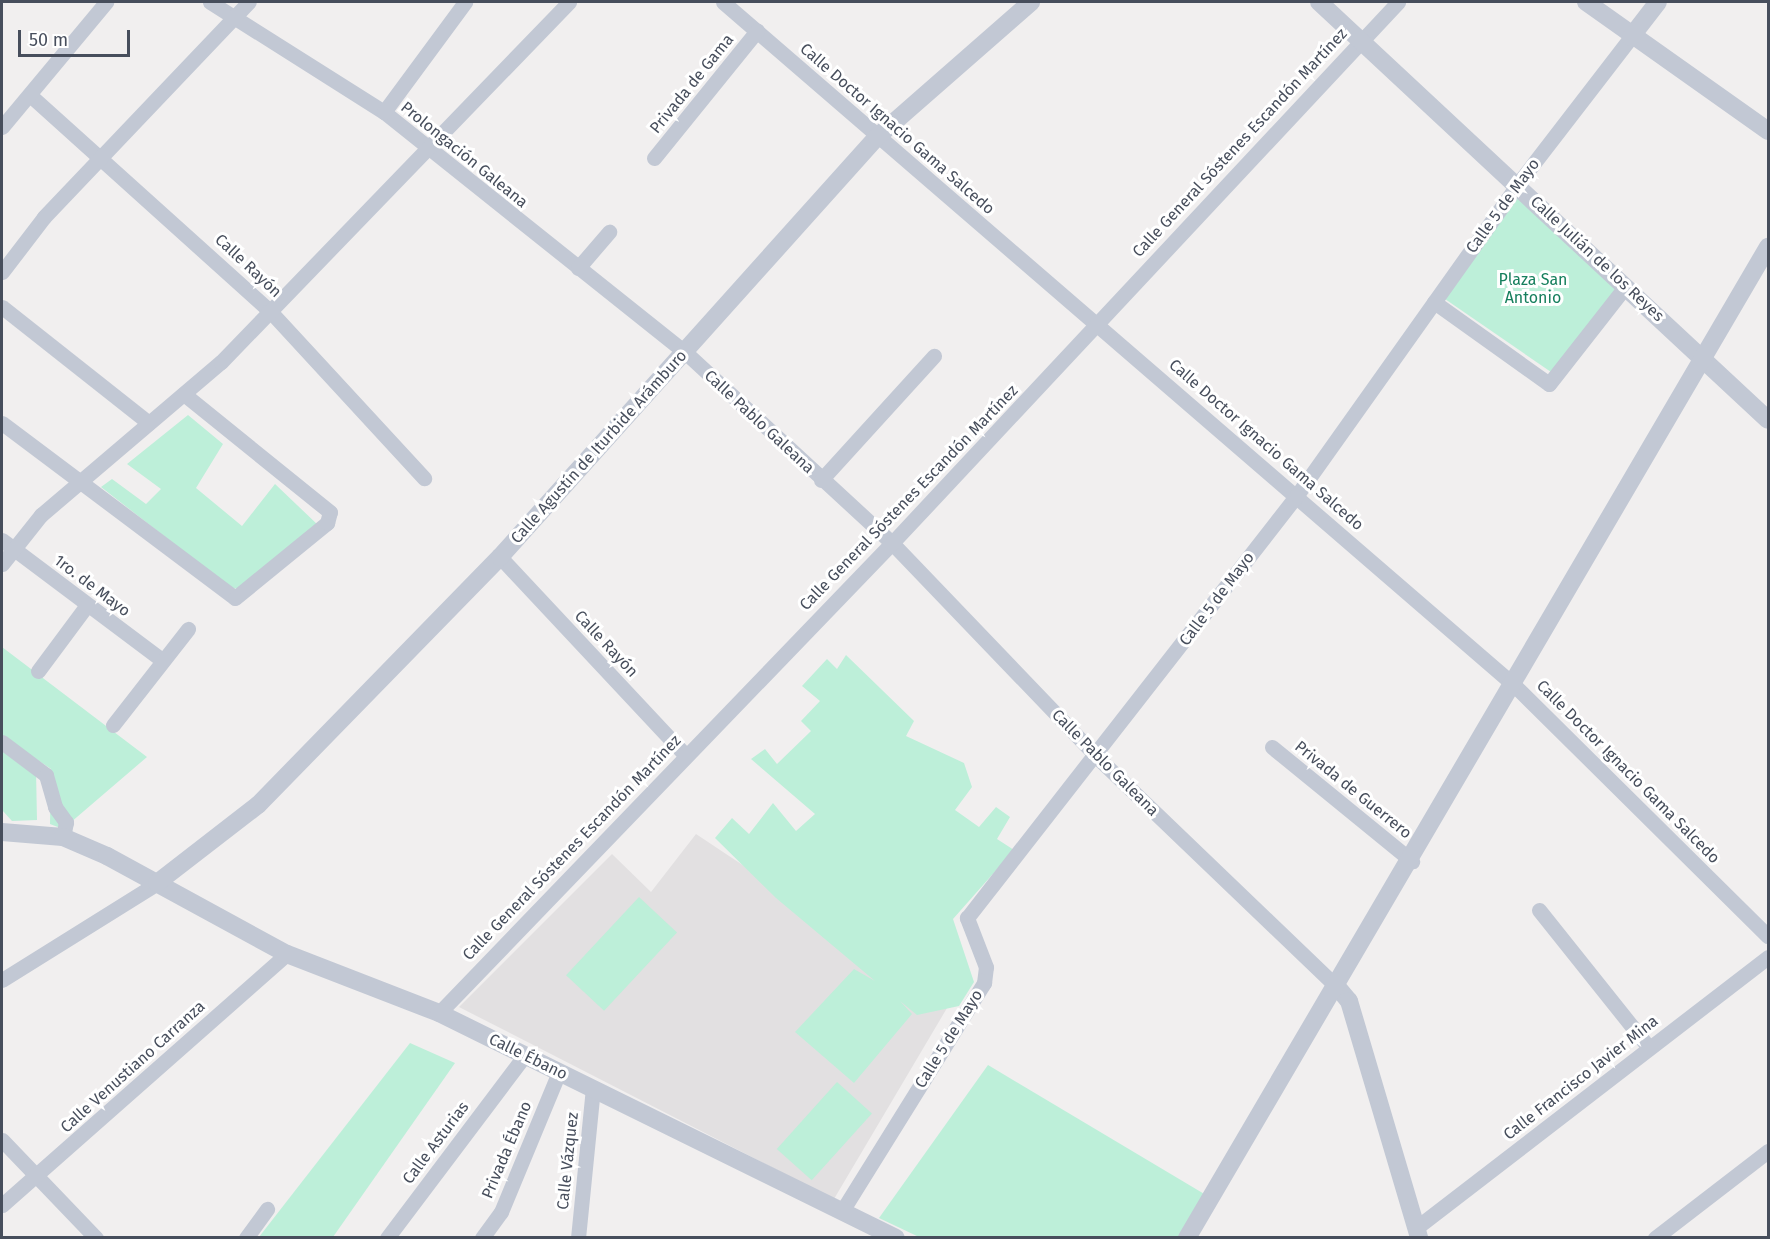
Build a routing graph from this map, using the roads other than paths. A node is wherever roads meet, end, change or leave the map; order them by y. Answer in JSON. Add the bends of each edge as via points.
{"nodes":[{"id":1,"x":106,"y":2,"type":"edge"},
{"id":2,"x":210,"y":2,"type":"edge"},
{"id":3,"x":249,"y":2,"type":"edge"},
{"id":4,"x":465,"y":2,"type":"edge"},
{"id":5,"x":569,"y":2,"type":"edge"},
{"id":6,"x":723,"y":2,"type":"edge"},
{"id":7,"x":1031,"y":2,"type":"edge"},
{"id":8,"x":1319,"y":2,"type":"edge"},
{"id":9,"x":1398,"y":2,"type":"edge"},
{"id":10,"x":1586,"y":2,"type":"edge"},
{"id":11,"x":1658,"y":2,"type":"edge"},
{"id":12,"x":232,"y":18,"type":"junction"},
{"id":13,"x":757,"y":32,"type":"junction"},
{"id":14,"x":1631,"y":37,"type":"junction"},
{"id":15,"x":1359,"y":39,"type":"junction"},
{"id":16,"x":31,"y":96,"type":"junction"},
{"id":17,"x":384,"y":112,"type":"junction"},
{"id":18,"x":2,"y":127,"type":"edge"},
{"id":19,"x":1768,"y":131,"type":"edge"},
{"id":20,"x":877,"y":137,"type":"junction"},
{"id":21,"x":429,"y":152,"type":"junction"},
{"id":22,"x":101,"y":156,"type":"junction"},
{"id":23,"x":654,"y":159,"type":"dead end"},
{"id":24,"x":1517,"y":185,"type":"junction"},
{"id":25,"x":609,"y":232,"type":"dead end"},
{"id":26,"x":1768,"y":247,"type":"edge"},
{"id":27,"x":578,"y":268,"type":"junction"},
{"id":28,"x":2,"y":272,"type":"edge"},
{"id":29,"x":1625,"y":288,"type":"junction"},
{"id":30,"x":1434,"y":302,"type":"junction"},
{"id":31,"x":2,"y":307,"type":"edge"},
{"id":32,"x":269,"y":310,"type":"junction"},
{"id":33,"x":1098,"y":324,"type":"junction"},
{"id":34,"x":685,"y":352,"type":"junction"},
{"id":35,"x":934,"y":356,"type":"dead end"},
{"id":36,"x":1706,"y":360,"type":"junction"},
{"id":37,"x":184,"y":394,"type":"junction"},
{"id":38,"x":1768,"y":420,"type":"edge"},
{"id":39,"x":2,"y":423,"type":"edge"},
{"id":40,"x":149,"y":423,"type":"junction"},
{"id":41,"x":424,"y":478,"type":"dead end"},
{"id":42,"x":821,"y":480,"type":"junction"},
{"id":43,"x":78,"y":483,"type":"junction"},
{"id":44,"x":1297,"y":495,"type":"junction"},
{"id":45,"x":892,"y":543,"type":"junction"},
{"id":46,"x":7,"y":545,"type":"edge"},
{"id":47,"x":500,"y":557,"type":"junction"},
{"id":48,"x":2,"y":564,"type":"edge"},
{"id":49,"x":87,"y":605,"type":"junction"},
{"id":50,"x":188,"y":630,"type":"dead end"},
{"id":51,"x":162,"y":660,"type":"junction"},
{"id":52,"x":38,"y":671,"type":"dead end"},
{"id":53,"x":1514,"y":685,"type":"junction"},
{"id":54,"x":112,"y":725,"type":"dead end"},
{"id":55,"x":2,"y":742,"type":"edge"},
{"id":56,"x":1272,"y":747,"type":"dead end"},
{"id":57,"x":686,"y":756,"type":"junction"},
{"id":58,"x":1097,"y":757,"type":"junction"},
{"id":59,"x":2,"y":831,"type":"edge"},
{"id":60,"x":63,"y":837,"type":"junction"},
{"id":61,"x":1412,"y":861,"type":"junction"},
{"id":62,"x":157,"y":883,"type":"junction"},
{"id":63,"x":1539,"y":910,"type":"dead end"},
{"id":64,"x":1768,"y":936,"type":"edge"},
{"id":65,"x":287,"y":954,"type":"junction"},
{"id":66,"x":1768,"y":957,"type":"edge"},
{"id":67,"x":2,"y":980,"type":"edge"},
{"id":68,"x":1338,"y":988,"type":"junction"},
{"id":69,"x":439,"y":1013,"type":"junction"},
{"id":70,"x":1649,"y":1048,"type":"junction"},
{"id":71,"x":525,"y":1055,"type":"junction"},
{"id":72,"x":559,"y":1072,"type":"junction"},
{"id":73,"x":593,"y":1089,"type":"junction"},
{"id":74,"x":2,"y":1140,"type":"edge"},
{"id":75,"x":1768,"y":1151,"type":"edge"},
{"id":76,"x":36,"y":1177,"type":"junction"},
{"id":77,"x":2,"y":1205,"type":"edge"},
{"id":78,"x":267,"y":1209,"type":"dead end"},
{"id":79,"x":842,"y":1211,"type":"junction"},
{"id":80,"x":1417,"y":1233,"type":"edge"},
{"id":81,"x":96,"y":1238,"type":"edge"},
{"id":82,"x":246,"y":1238,"type":"edge"},
{"id":83,"x":387,"y":1238,"type":"edge"},
{"id":84,"x":482,"y":1238,"type":"edge"},
{"id":85,"x":578,"y":1238,"type":"edge"},
{"id":86,"x":896,"y":1238,"type":"edge"},
{"id":87,"x":1187,"y":1238,"type":"edge"},
{"id":88,"x":1655,"y":1238,"type":"edge"}],
"edges":[{"from":1,"to":16,"type":"street"},
{"from":2,"to":12,"type":"street","name":"Prolongación Galeana"},
{"from":3,"to":12,"type":"street"},
{"from":4,"to":17,"type":"street"},
{"from":5,"to":21,"type":"street"},
{"from":6,"to":13,"type":"street","name":"Calle Doctor Ignacio Gama Salcedo"},
{"from":7,"to":20,"type":"street","name":"Calle Agustín de Iturbide Arámburo"},
{"from":8,"to":15,"type":"street","name":"Calle Julián de los Reyes"},
{"from":9,"to":15,"type":"street","name":"Calle General Sóstenes Escandón Martínez"},
{"from":10,"to":14,"type":"street"},
{"from":11,"to":14,"type":"street","name":"Calle 5 de Mayo"},
{"from":12,"to":17,"type":"street","name":"Prolongación Galeana"},
{"from":12,"to":22,"type":"street"},
{"from":13,"to":20,"type":"street","name":"Calle Doctor Ignacio Gama Salcedo"},
{"from":13,"to":23,"type":"street","name":"Privada de Gama"},
{"from":14,"to":19,"type":"street"},
{"from":14,"to":24,"type":"street","name":"Calle 5 de Mayo"},
{"from":15,"to":24,"type":"street","name":"Calle Julián de los Reyes"},
{"from":15,"to":33,"type":"street","name":"Calle General Sóstenes Escandón Martínez"},
{"from":16,"to":18,"type":"street"},
{"from":16,"to":22,"type":"street","name":"Calle Rayón"},
{"from":17,"to":21,"type":"street","name":"Prolongación Galeana"},
{"from":20,"to":33,"type":"street","name":"Calle Doctor Ignacio Gama Salcedo"},
{"from":20,"to":34,"type":"street","name":"Calle Agustín de Iturbide Arámburo"},
{"from":21,"to":27,"type":"street","name":"Prolongación Galeana"},
{"from":21,"to":32,"type":"street"},
{"from":22,"to":28,"type":"street","via":[[44,217]]},
{"from":22,"to":32,"type":"street","name":"Calle Rayón"},
{"from":24,"to":29,"type":"street","name":"Calle Julián de los Reyes"},
{"from":24,"to":30,"type":"street","name":"Calle 5 de Mayo"},
{"from":25,"to":27,"type":"street"},
{"from":26,"to":36,"type":"street"},
{"from":27,"to":34,"type":"street","name":"Prolongación Galeana"},
{"from":29,"to":30,"type":"street","via":[[1549,384]]},
{"from":29,"to":36,"type":"street","name":"Calle Julián de los Reyes"},
{"from":30,"to":44,"type":"street","name":"Calle 5 de Mayo"},
{"from":31,"to":40,"type":"street"},
{"from":32,"to":37,"type":"street","via":[[221,362]]},
{"from":32,"to":41,"type":"street","name":"Calle Rayón"},
{"from":33,"to":44,"type":"street","name":"Calle Doctor Ignacio Gama Salcedo"},
{"from":33,"to":45,"type":"street","name":"Calle General Sóstenes Escandón Martínez"},
{"from":34,"to":42,"type":"street","name":"Calle Pablo Galeana"},
{"from":34,"to":47,"type":"street","name":"Calle Agustín de Iturbide Arámburo"},
{"from":35,"to":42,"type":"street"},
{"from":36,"to":38,"type":"street","name":"Calle Julián de los Reyes"},
{"from":36,"to":53,"type":"street"},
{"from":37,"to":40,"type":"street"},
{"from":37,"to":43,"type":"street","via":[[330,512],[327,523],[235,598]]},
{"from":39,"to":43,"type":"street"},
{"from":40,"to":43,"type":"street"},
{"from":42,"to":45,"type":"street","name":"Calle Pablo Galeana"},
{"from":43,"to":46,"type":"street"},
{"from":44,"to":53,"type":"street","name":"Calle Doctor Ignacio Gama Salcedo"},
{"from":44,"to":58,"type":"street","name":"Calle 5 de Mayo"},
{"from":45,"to":57,"type":"street","name":"Calle General Sóstenes Escandón Martínez"},
{"from":45,"to":58,"type":"street","name":"Calle Pablo Galeana"},
{"from":46,"to":48,"type":"street"},
{"from":46,"to":49,"type":"street","name":"1ro. de Mayo"},
{"from":47,"to":57,"type":"street","name":"Calle Rayón"},
{"from":47,"to":62,"type":"street","name":"Calle Agustín de Iturbide Arámburo","via":[[258,805]]},
{"from":49,"to":51,"type":"street","name":"1ro. de Mayo"},
{"from":49,"to":52,"type":"street"},
{"from":50,"to":51,"type":"street"},
{"from":51,"to":54,"type":"street"},
{"from":53,"to":61,"type":"street"},
{"from":53,"to":64,"type":"street","name":"Calle Doctor Ignacio Gama Salcedo"},
{"from":55,"to":60,"type":"street","via":[[46,775],[55,807],[66,822]]},
{"from":56,"to":61,"type":"street","name":"Privada de Guerrero"},
{"from":57,"to":69,"type":"street","name":"Calle General Sóstenes Escandón Martínez"},
{"from":58,"to":68,"type":"street","name":"Calle Pablo Galeana"},
{"from":58,"to":79,"type":"street","name":"Calle 5 de Mayo","via":[[967,918],[986,967],[984,983]]},
{"from":59,"to":60,"type":"street"},
{"from":60,"to":62,"type":"street","name":"Calle Ébano"},
{"from":61,"to":68,"type":"street"},
{"from":62,"to":65,"type":"street","name":"Calle Ébano"},
{"from":62,"to":67,"type":"street"},
{"from":63,"to":70,"type":"street"},
{"from":65,"to":69,"type":"street","name":"Calle Ébano"},
{"from":65,"to":76,"type":"street","name":"Calle Venustiano Carranza"},
{"from":66,"to":70,"type":"street","name":"Calle Francisco Javier Mina"},
{"from":68,"to":80,"type":"street","name":"Calle Pablo Galeana","via":[[1350,1001]]},
{"from":68,"to":87,"type":"street"},
{"from":69,"to":71,"type":"street","name":"Calle Ébano"},
{"from":70,"to":80,"type":"street","name":"Calle Francisco Javier Mina"},
{"from":71,"to":72,"type":"street","name":"Calle Ébano"},
{"from":71,"to":83,"type":"street","name":"Calle Asturias"},
{"from":72,"to":73,"type":"street","name":"Calle Ébano"},
{"from":72,"to":84,"type":"street","name":"Privada Ébano","via":[[501,1212]]},
{"from":73,"to":79,"type":"street","name":"Calle Ébano"},
{"from":73,"to":85,"type":"street","name":"Calle Vázquez"},
{"from":74,"to":76,"type":"street"},
{"from":75,"to":88,"type":"street"},
{"from":76,"to":77,"type":"street","name":"Calle Venustiano Carranza"},
{"from":76,"to":81,"type":"street"},
{"from":78,"to":82,"type":"street"},
{"from":79,"to":86,"type":"street","name":"Calle Ébano"}]}
